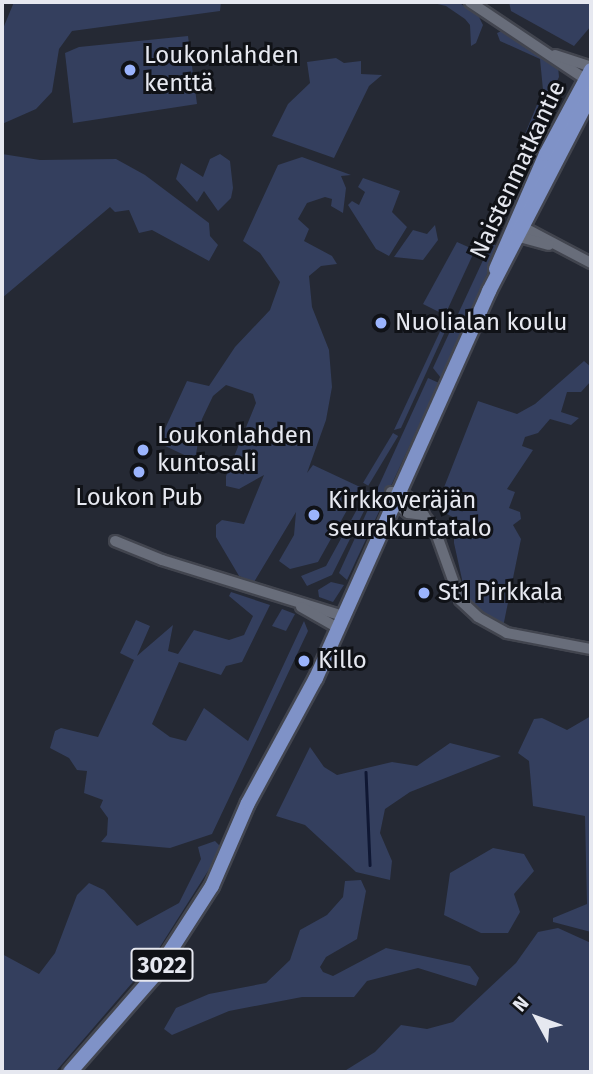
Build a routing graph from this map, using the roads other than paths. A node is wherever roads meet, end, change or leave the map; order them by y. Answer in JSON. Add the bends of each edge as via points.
{"nodes":[{"id":1,"x":470,"y":2,"type":"edge"},
{"id":2,"x":590,"y":75,"type":"edge"},
{"id":3,"x":591,"y":94,"type":"edge"},
{"id":4,"x":517,"y":230,"type":"junction"},
{"id":5,"x":591,"y":263,"type":"edge"},
{"id":6,"x":394,"y":496,"type":"junction"},
{"id":7,"x":115,"y":541,"type":"dead end"},
{"id":8,"x":337,"y":620,"type":"junction"},
{"id":9,"x":591,"y":649,"type":"edge"},
{"id":10,"x":70,"y":1072,"type":"edge"}],
"edges":[{"from":1,"to":2,"type":"street"},
{"from":2,"to":4,"type":"main road","name":"Naistenmatkantie","number":"3022"},
{"from":3,"to":4,"type":"main road","name":"Naistenmatkantie","number":"3022"},
{"from":4,"to":5,"type":"street"},
{"from":4,"to":6,"type":"main road","name":"Naistenmatkantie","number":"3022"},
{"from":6,"to":8,"type":"main road","name":"Naistenmatkantie","number":"3022"},
{"from":6,"to":9,"type":"street","via":[[424,516],[442,543],[460,600],[478,618],[507,633]]},
{"from":7,"to":8,"type":"street"},
{"from":8,"to":10,"type":"main road","name":"Naistenmatkantie","number":"3022","via":[[207,896],[154,976]]}]}
